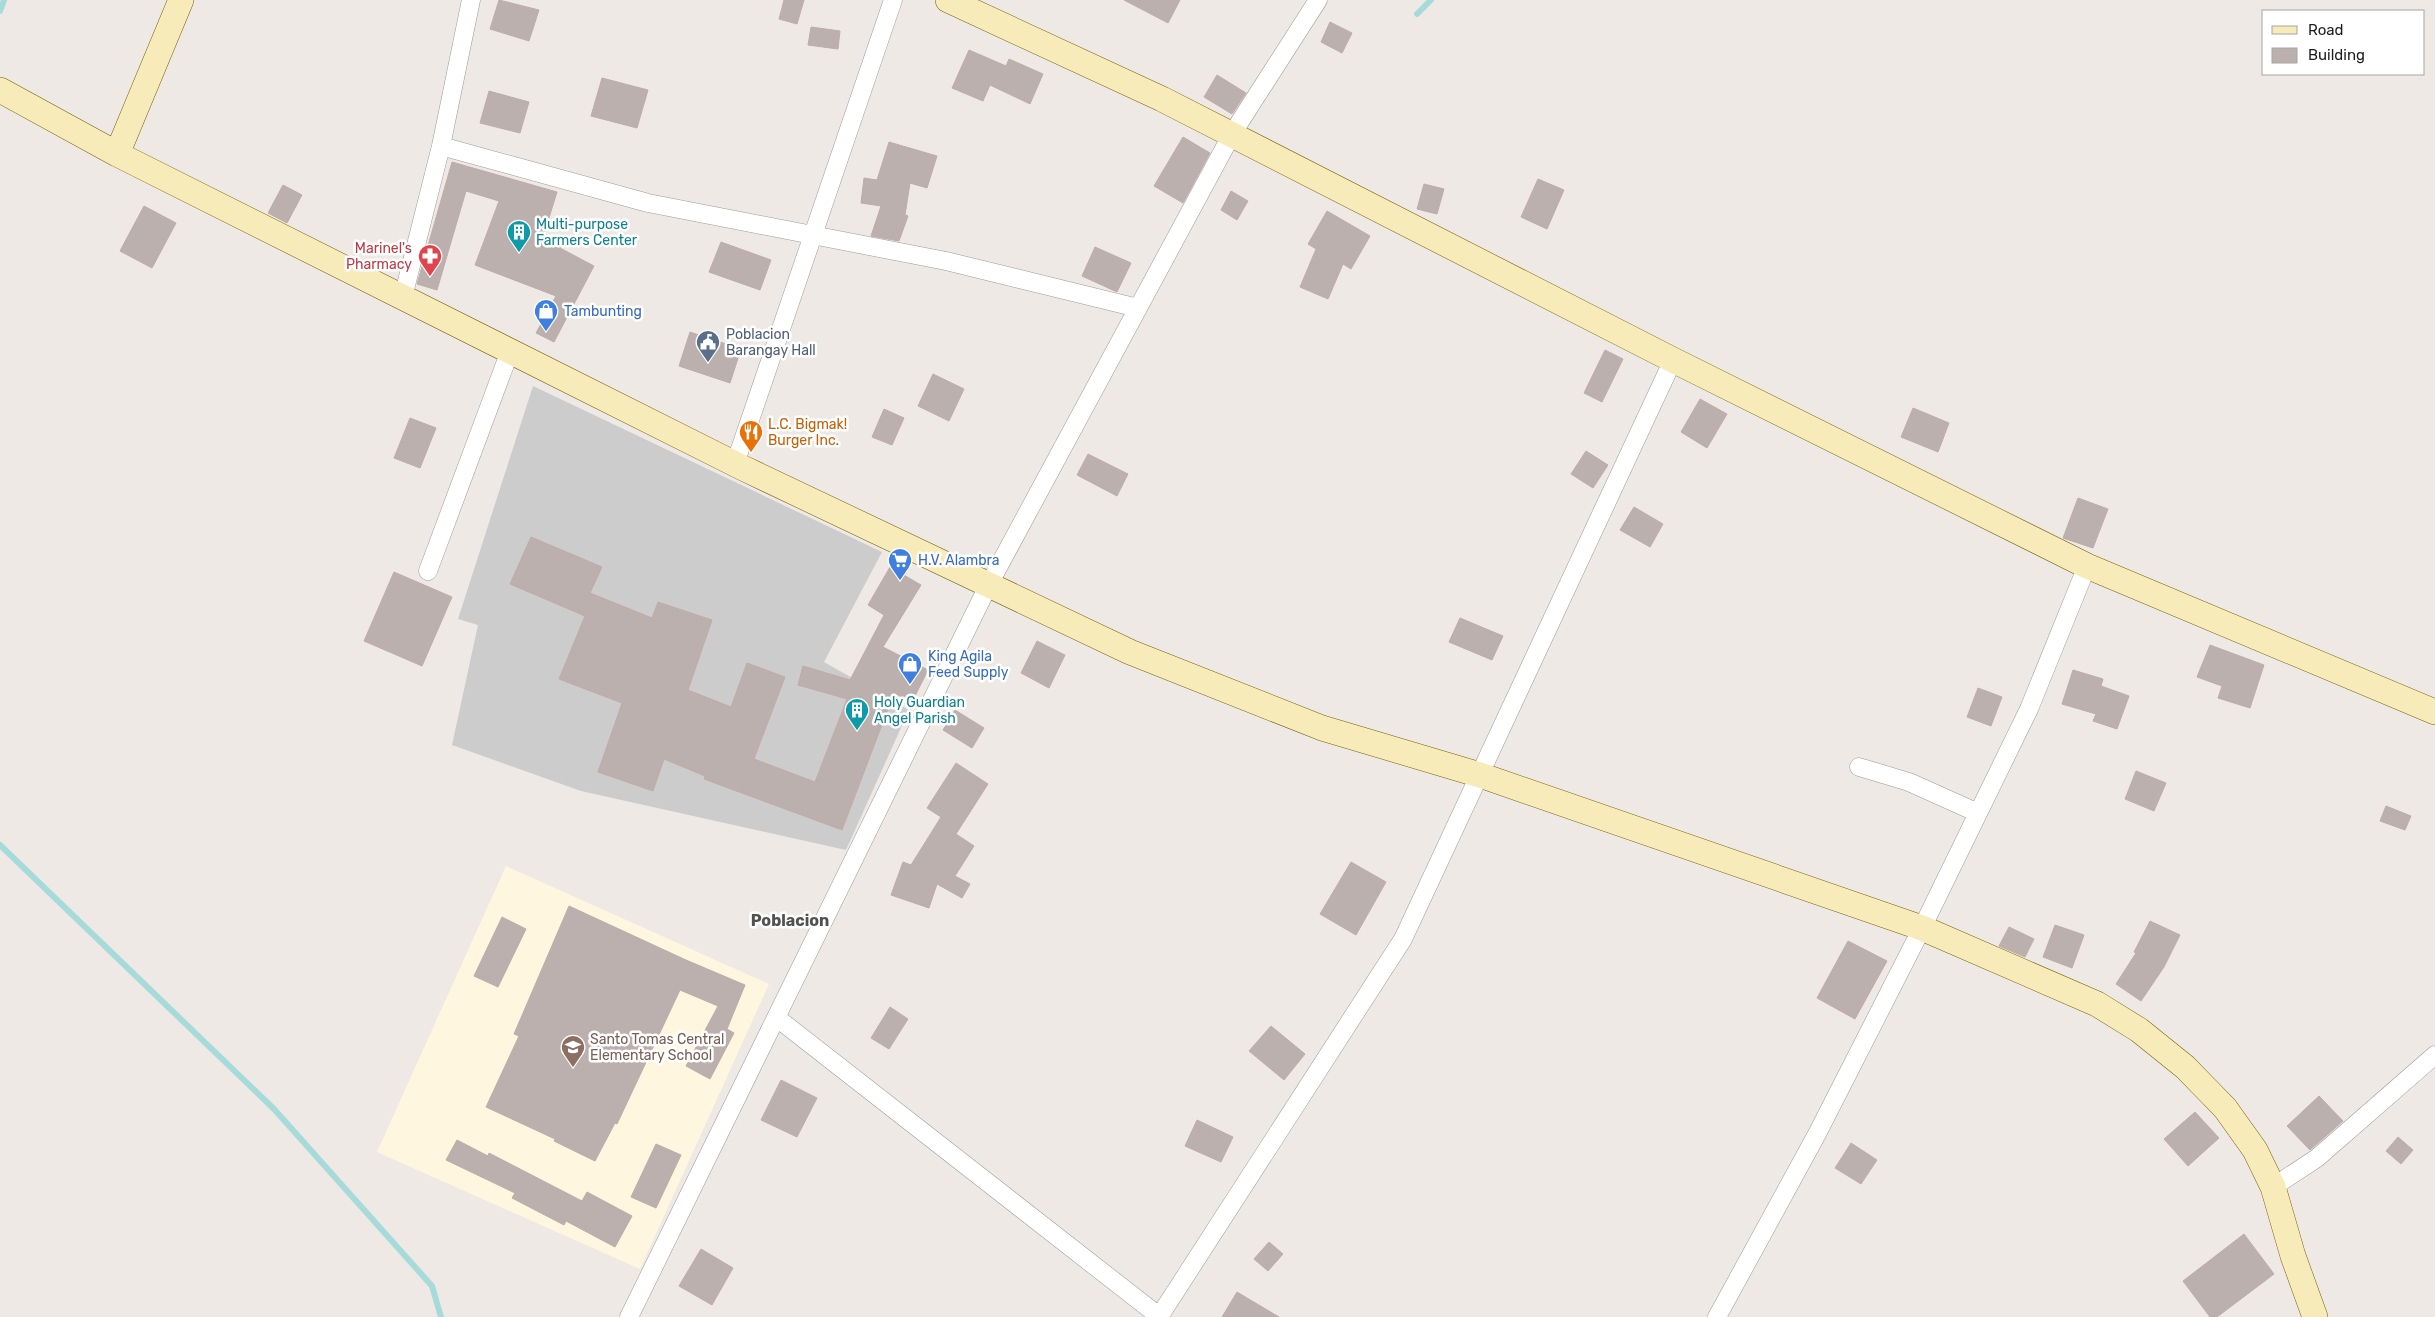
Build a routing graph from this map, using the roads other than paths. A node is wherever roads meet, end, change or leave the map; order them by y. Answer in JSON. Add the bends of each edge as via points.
{"nodes":[{"id":1,"x":181,"y":0,"type":"edge"},
{"id":2,"x":471,"y":0,"type":"edge"},
{"id":3,"x":893,"y":0,"type":"edge"},
{"id":4,"x":948,"y":0,"type":"edge"},
{"id":5,"x":1318,"y":0,"type":"edge"},
{"id":6,"x":6,"y":93,"type":"edge"},
{"id":7,"x":1232,"y":134,"type":"junction"},
{"id":8,"x":441,"y":146,"type":"junction"},
{"id":9,"x":116,"y":154,"type":"junction"},
{"id":10,"x":812,"y":236,"type":"junction"},
{"id":11,"x":403,"y":297,"type":"junction"},
{"id":12,"x":1138,"y":308,"type":"junction"},
{"id":13,"x":510,"y":351,"type":"junction"},
{"id":14,"x":1673,"y":360,"type":"junction"},
{"id":15,"x":735,"y":464,"type":"junction"},
{"id":16,"x":2087,"y":566,"type":"junction"},
{"id":17,"x":428,"y":571,"type":"dead end"},
{"id":18,"x":988,"y":586,"type":"junction"},
{"id":19,"x":2435,"y":712,"type":"edge"},
{"id":20,"x":1859,"y":767,"type":"dead end"},
{"id":21,"x":1480,"y":775,"type":"junction"},
{"id":22,"x":1978,"y":813,"type":"junction"},
{"id":23,"x":1922,"y":928,"type":"junction"},
{"id":24,"x":777,"y":1018,"type":"junction"},
{"id":25,"x":2435,"y":1055,"type":"edge"},
{"id":26,"x":2273,"y":1187,"type":"junction"},
{"id":27,"x":629,"y":1317,"type":"edge"},
{"id":28,"x":1159,"y":1317,"type":"edge"},
{"id":29,"x":1717,"y":1317,"type":"edge"},
{"id":30,"x":2315,"y":1317,"type":"edge"}],
"edges":[{"from":1,"to":9,"type":"street"},
{"from":2,"to":8,"type":"street"},
{"from":3,"to":10,"type":"street"},
{"from":4,"to":7,"type":"street"},
{"from":5,"to":7,"type":"street"},
{"from":6,"to":9,"type":"street"},
{"from":7,"to":12,"type":"street"},
{"from":7,"to":14,"type":"street"},
{"from":8,"to":10,"type":"street","via":[[648,203]]},
{"from":8,"to":11,"type":"street"},
{"from":9,"to":11,"type":"street"},
{"from":10,"to":12,"type":"street","via":[[946,261]]},
{"from":10,"to":15,"type":"street"},
{"from":11,"to":13,"type":"street"},
{"from":12,"to":18,"type":"street"},
{"from":13,"to":15,"type":"street"},
{"from":13,"to":17,"type":"street"},
{"from":14,"to":16,"type":"street"},
{"from":14,"to":21,"type":"street"},
{"from":15,"to":18,"type":"street"},
{"from":16,"to":19,"type":"street"},
{"from":16,"to":22,"type":"street","via":[[2029,710]]},
{"from":18,"to":21,"type":"street","via":[[1130,652],[1322,728]]},
{"from":18,"to":24,"type":"street"},
{"from":20,"to":22,"type":"street","via":[[1908,782]]},
{"from":21,"to":23,"type":"street"},
{"from":21,"to":28,"type":"street","via":[[1403,939]]},
{"from":22,"to":23,"type":"street"},
{"from":23,"to":26,"type":"street","via":[[2097,1004],[2139,1030],[2185,1067],[2225,1108],[2255,1150]]},
{"from":23,"to":29,"type":"street"},
{"from":24,"to":27,"type":"street"},
{"from":24,"to":28,"type":"street"},
{"from":25,"to":26,"type":"street","via":[[2317,1158]]},
{"from":26,"to":30,"type":"street"}]}
